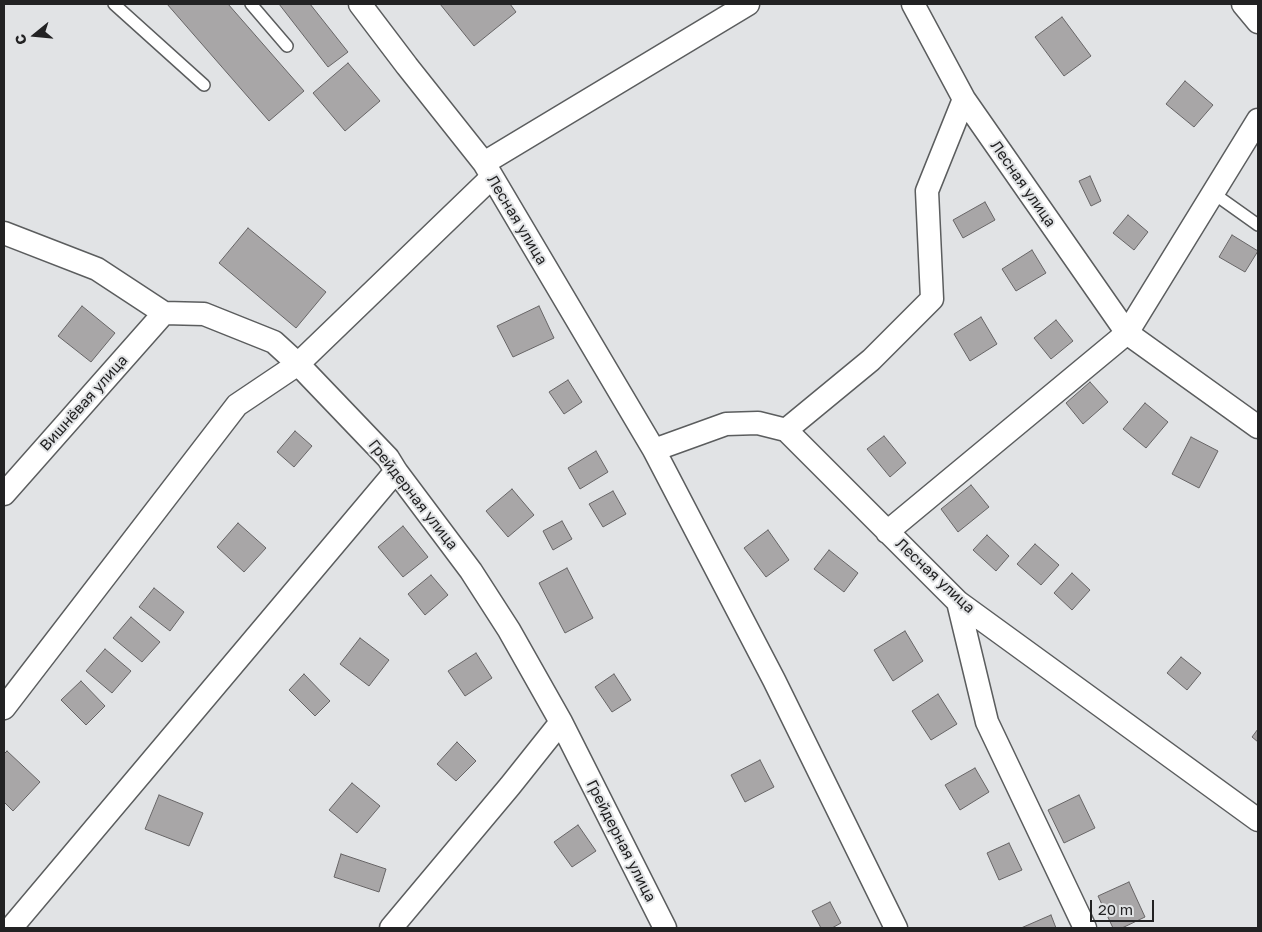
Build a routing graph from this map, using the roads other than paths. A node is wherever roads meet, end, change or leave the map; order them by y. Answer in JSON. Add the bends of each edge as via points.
{"nodes":[{"id":1,"x":114,"y":4,"type":"edge"},
{"id":2,"x":251,"y":4,"type":"edge"},
{"id":3,"x":360,"y":4,"type":"edge"},
{"id":4,"x":748,"y":4,"type":"edge"},
{"id":5,"x":913,"y":4,"type":"edge"},
{"id":6,"x":1243,"y":4,"type":"edge"},
{"id":7,"x":1258,"y":22,"type":"edge"},
{"id":8,"x":287,"y":46,"type":"dead end"},
{"id":9,"x":204,"y":85,"type":"dead end"},
{"id":10,"x":964,"y":99,"type":"junction"},
{"id":11,"x":1258,"y":120,"type":"edge"},
{"id":12,"x":487,"y":171,"type":"junction"},
{"id":13,"x":1214,"y":193,"type":"junction"},
{"id":14,"x":1258,"y":225,"type":"edge"},
{"id":15,"x":4,"y":233,"type":"edge"},
{"id":16,"x":164,"y":313,"type":"junction"},
{"id":17,"x":1127,"y":333,"type":"junction"},
{"id":18,"x":298,"y":364,"type":"junction"},
{"id":19,"x":1258,"y":427,"type":"edge"},
{"id":20,"x":786,"y":430,"type":"junction"},
{"id":21,"x":654,"y":450,"type":"junction"},
{"id":22,"x":396,"y":470,"type":"junction"},
{"id":23,"x":4,"y":494,"type":"edge"},
{"id":24,"x":887,"y":532,"type":"junction"},
{"id":25,"x":958,"y":602,"type":"junction"},
{"id":26,"x":4,"y":708,"type":"edge"},
{"id":27,"x":561,"y":722,"type":"junction"},
{"id":28,"x":1258,"y":820,"type":"edge"},
{"id":29,"x":11,"y":928,"type":"edge"},
{"id":30,"x":391,"y":928,"type":"edge"},
{"id":31,"x":665,"y":928,"type":"edge"},
{"id":32,"x":896,"y":928,"type":"edge"},
{"id":33,"x":1085,"y":928,"type":"edge"}],
"edges":[{"from":1,"to":9,"type":"lane"},
{"from":2,"to":8,"type":"lane"},
{"from":3,"to":12,"type":"street","name":"Лесная улица"},
{"from":4,"to":12,"type":"street"},
{"from":5,"to":10,"type":"street","name":"Лесная улица"},
{"from":6,"to":7,"type":"street"},
{"from":10,"to":17,"type":"street","name":"Лесная улица"},
{"from":10,"to":20,"type":"street","via":[[927,190],[932,299],[871,360]]},
{"from":11,"to":13,"type":"street"},
{"from":12,"to":18,"type":"street"},
{"from":12,"to":21,"type":"street","name":"Лесная улица"},
{"from":13,"to":14,"type":"lane"},
{"from":13,"to":17,"type":"street"},
{"from":15,"to":16,"type":"street","via":[[96,269]]},
{"from":16,"to":18,"type":"street","name":"Грейдерная улица","via":[[204,314],[274,342]]},
{"from":16,"to":23,"type":"street","name":"Вишнёвая улица"},
{"from":17,"to":19,"type":"street","name":"Лесная улица"},
{"from":17,"to":24,"type":"street"},
{"from":18,"to":22,"type":"street","name":"Грейдерная улица"},
{"from":18,"to":26,"type":"street","via":[[236,404]]},
{"from":20,"to":21,"type":"street","via":[[758,424],[726,424]]},
{"from":20,"to":24,"type":"street","name":"Лесная улица"},
{"from":21,"to":32,"type":"street","name":"Лесная улица","via":[[774,680]]},
{"from":22,"to":27,"type":"street","name":"Грейдерная улица","via":[[485,593]]},
{"from":22,"to":29,"type":"street"},
{"from":24,"to":25,"type":"street","name":"Лесная улица"},
{"from":25,"to":28,"type":"street","name":"Лесная улица"},
{"from":25,"to":33,"type":"street","via":[[987,722]]},
{"from":27,"to":30,"type":"street"},
{"from":27,"to":31,"type":"street","name":"Грейдерная улица"}]}
